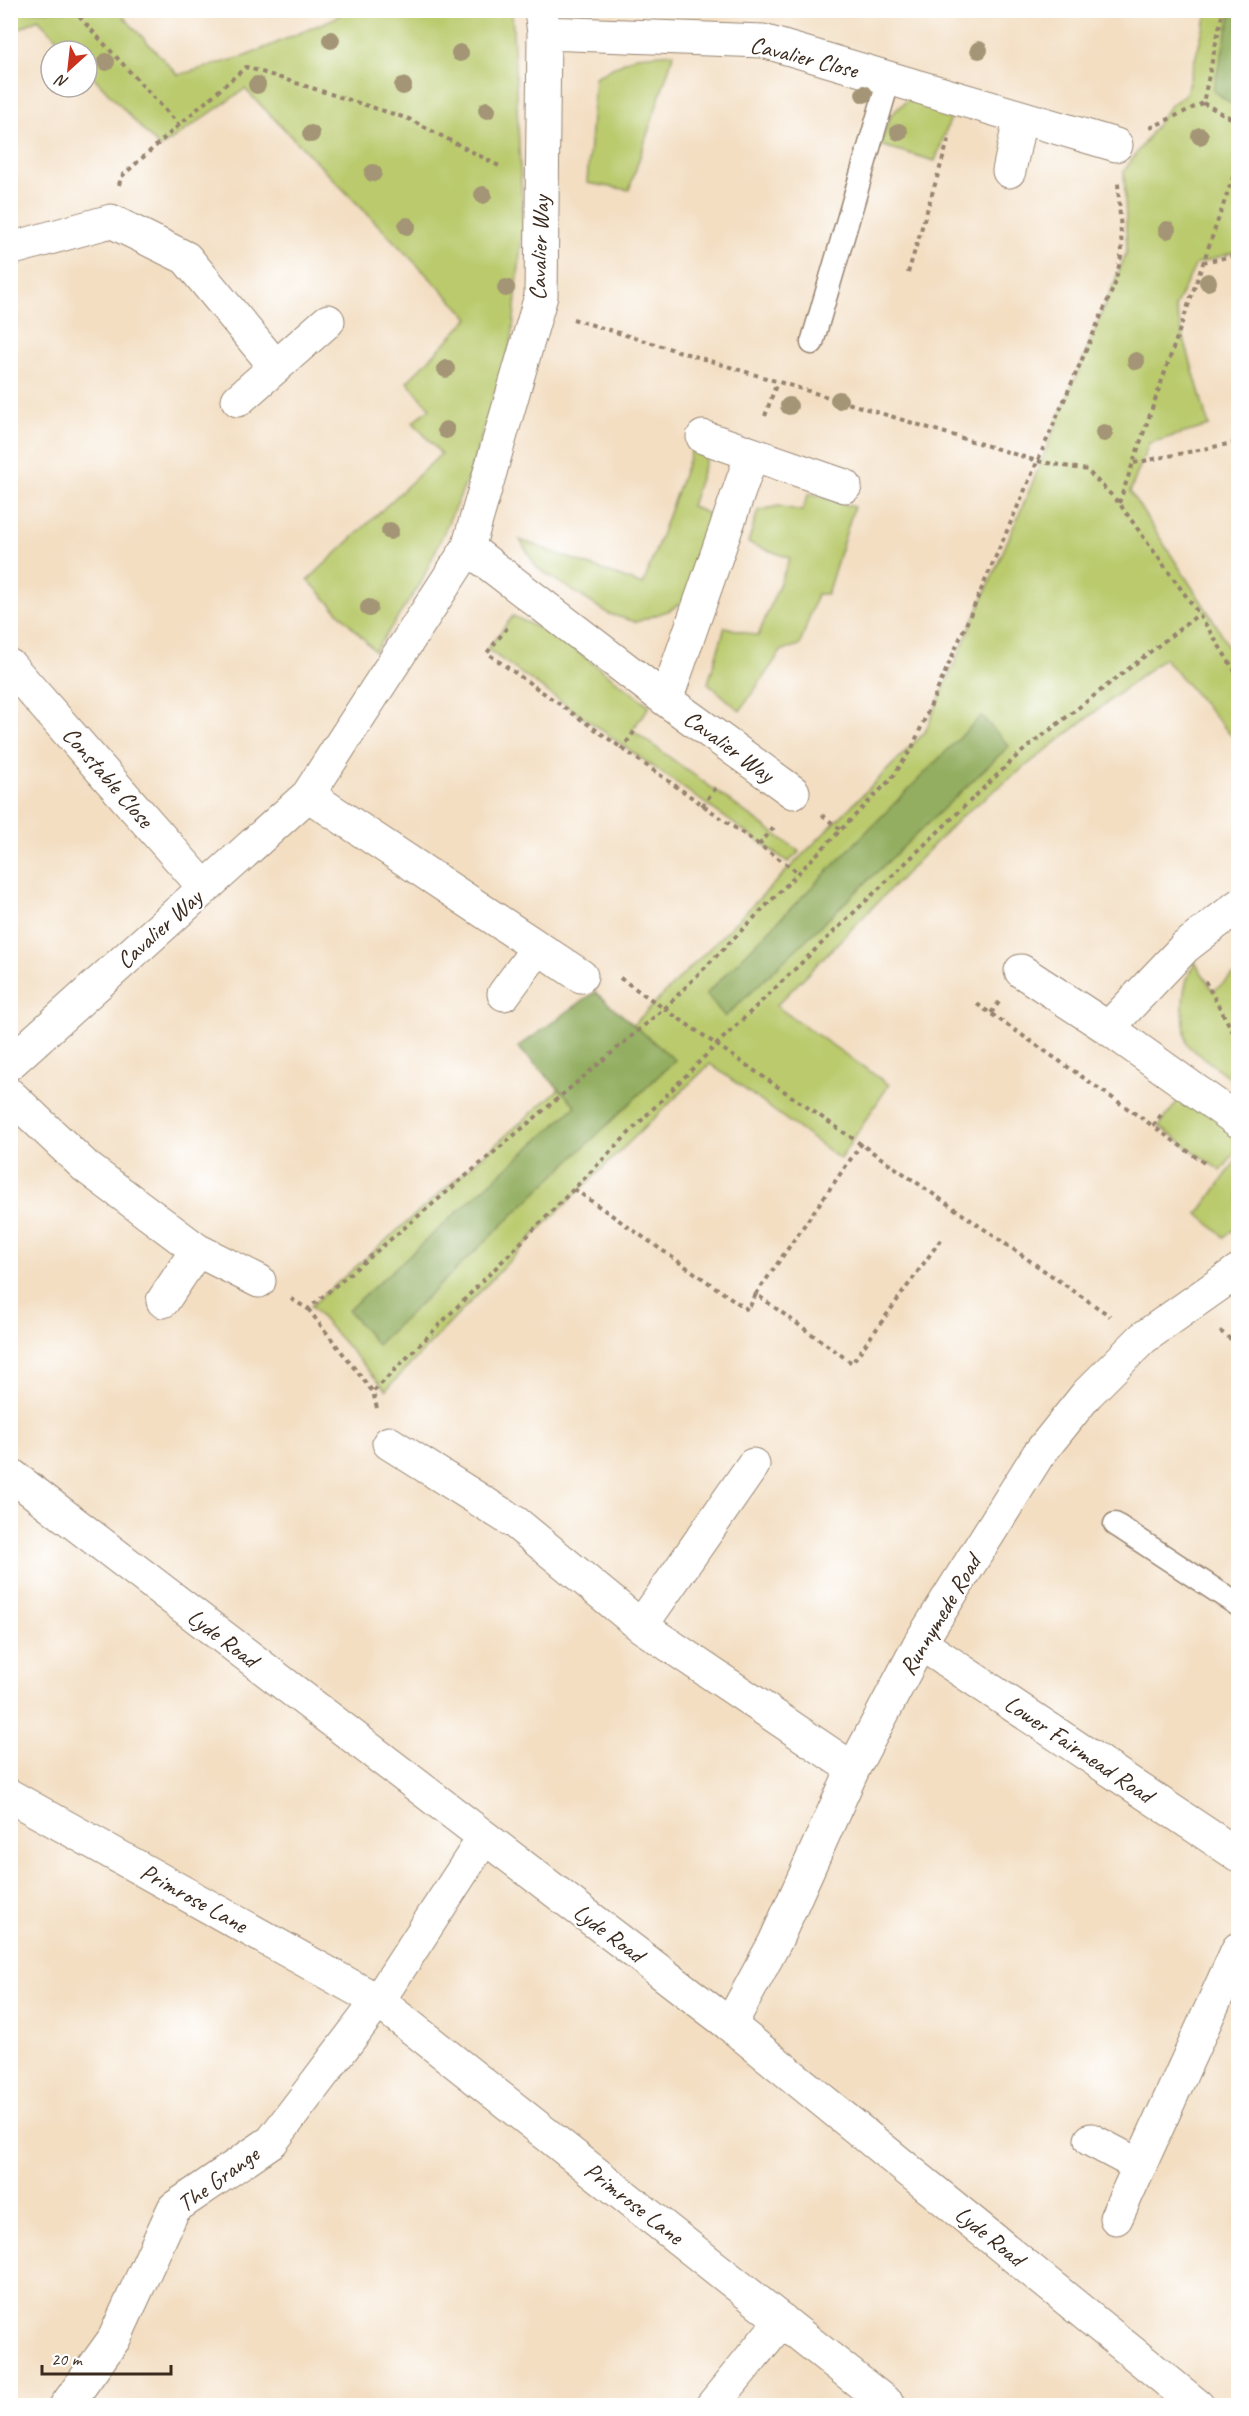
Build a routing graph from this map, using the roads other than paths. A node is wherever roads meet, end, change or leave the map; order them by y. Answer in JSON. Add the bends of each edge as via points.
{"nodes":[{"id":1,"x":543,"y":22,"type":"edge"},
{"id":2,"x":889,"y":79,"type":"junction"},
{"id":3,"x":1020,"y":119,"type":"junction"},
{"id":4,"x":1116,"y":145,"type":"road end"},
{"id":5,"x":1009,"y":171,"type":"dead end"},
{"id":6,"x":10,"y":249,"type":"edge"},
{"id":7,"x":328,"y":321,"type":"dead end"},
{"id":8,"x":812,"y":343,"type":"dead end"},
{"id":9,"x":276,"y":368,"type":"junction"},
{"id":10,"x":238,"y":400,"type":"dead end"},
{"id":11,"x":703,"y":437,"type":"dead end"},
{"id":12,"x":752,"y":454,"type":"junction"},
{"id":13,"x":845,"y":486,"type":"dead end"},
{"id":14,"x":468,"y":549,"type":"junction"},
{"id":15,"x":10,"y":666,"type":"edge"},
{"id":16,"x":666,"y":700,"type":"junction"},
{"id":17,"x":793,"y":792,"type":"dead end"},
{"id":18,"x":308,"y":795,"type":"junction"},
{"id":19,"x":205,"y":888,"type":"junction"},
{"id":20,"x":1239,"y":906,"type":"edge"},
{"id":21,"x":537,"y":949,"type":"junction"},
{"id":22,"x":1021,"y":971,"type":"dead end"},
{"id":23,"x":581,"y":976,"type":"road end"},
{"id":24,"x":504,"y":994,"type":"dead end"},
{"id":25,"x":1108,"y":1029,"type":"junction"},
{"id":26,"x":10,"y":1063,"type":"edge"},
{"id":27,"x":10,"y":1095,"type":"edge"},
{"id":28,"x":1239,"y":1121,"type":"edge"},
{"id":29,"x":197,"y":1250,"type":"junction"},
{"id":30,"x":1239,"y":1271,"type":"edge"},
{"id":31,"x":259,"y":1281,"type":"road end"},
{"id":32,"x":164,"y":1301,"type":"dead end"},
{"id":33,"x":389,"y":1443,"type":"road end"},
{"id":34,"x":753,"y":1465,"type":"dead end"},
{"id":35,"x":10,"y":1474,"type":"edge"},
{"id":36,"x":1115,"y":1524,"type":"dead end"},
{"id":37,"x":1239,"y":1605,"type":"edge"},
{"id":38,"x":641,"y":1626,"type":"junction"},
{"id":39,"x":920,"y":1643,"type":"junction"},
{"id":40,"x":853,"y":1769,"type":"junction"},
{"id":41,"x":10,"y":1796,"type":"edge"},
{"id":42,"x":484,"y":1838,"type":"junction"},
{"id":43,"x":1239,"y":1855,"type":"edge"},
{"id":44,"x":1239,"y":1949,"type":"edge"},
{"id":45,"x":378,"y":2001,"type":"junction"},
{"id":46,"x":730,"y":2025,"type":"junction"},
{"id":47,"x":1091,"y":2140,"type":"dead end"},
{"id":48,"x":1140,"y":2166,"type":"junction"},
{"id":49,"x":1116,"y":2218,"type":"dead end"},
{"id":50,"x":782,"y":2320,"type":"junction"},
{"id":51,"x":66,"y":2406,"type":"edge"},
{"id":52,"x":712,"y":2406,"type":"edge"},
{"id":53,"x":890,"y":2406,"type":"edge"},
{"id":54,"x":1198,"y":2406,"type":"edge"}],
"edges":[{"from":1,"to":2,"type":"street","name":"Cavalier Close","via":[[763,41]]},
{"from":1,"to":14,"type":"street","name":"Cavalier Way","via":[[541,297]]},
{"from":2,"to":3,"type":"street","name":"Cavalier Close"},
{"from":2,"to":8,"type":"lane"},
{"from":3,"to":4,"type":"street","name":"Cavalier Close"},
{"from":3,"to":5,"type":"street"},
{"from":6,"to":9,"type":"street","via":[[111,220],[186,258]]},
{"from":7,"to":9,"type":"street"},
{"from":9,"to":10,"type":"street"},
{"from":11,"to":12,"type":"street"},
{"from":12,"to":13,"type":"street"},
{"from":12,"to":16,"type":"street","name":"Cavalier Way"},
{"from":14,"to":16,"type":"street","name":"Cavalier Way"},
{"from":14,"to":18,"type":"street","name":"Cavalier Way"},
{"from":15,"to":19,"type":"street","name":"Constable Close"},
{"from":16,"to":17,"type":"street","name":"Cavalier Way"},
{"from":18,"to":19,"type":"street","name":"Cavalier Way"},
{"from":18,"to":21,"type":"street"},
{"from":19,"to":26,"type":"street","name":"Cavalier Way"},
{"from":20,"to":25,"type":"street","via":[[1185,947]]},
{"from":21,"to":23,"type":"street"},
{"from":21,"to":24,"type":"street"},
{"from":22,"to":25,"type":"street"},
{"from":25,"to":28,"type":"street"},
{"from":27,"to":29,"type":"street","via":[[86,1167]]},
{"from":29,"to":31,"type":"street"},
{"from":29,"to":32,"type":"street"},
{"from":30,"to":39,"type":"street","name":"Runnymede Road","via":[[1143,1338],[1087,1394],[1038,1455]]},
{"from":33,"to":38,"type":"street","via":[[516,1523]]},
{"from":34,"to":38,"type":"street"},
{"from":35,"to":42,"type":"street","name":"Lyde Road"},
{"from":36,"to":37,"type":"lane"},
{"from":38,"to":40,"type":"street"},
{"from":39,"to":40,"type":"street","name":"Runnymede Road"},
{"from":39,"to":43,"type":"street","name":"Lower Fairmead Road"},
{"from":40,"to":46,"type":"street","name":"Runnymede Road","via":[[775,1942]]},
{"from":41,"to":45,"type":"street","name":"Primrose Lane"},
{"from":42,"to":45,"type":"street"},
{"from":42,"to":46,"type":"street","name":"Lyde Road"},
{"from":44,"to":48,"type":"street"},
{"from":45,"to":50,"type":"street","name":"Primrose Lane"},
{"from":45,"to":51,"type":"street","name":"The Grange","via":[[272,2141],[174,2208],[114,2339]]},
{"from":46,"to":54,"type":"street","name":"Lyde Road"},
{"from":47,"to":48,"type":"street"},
{"from":48,"to":49,"type":"street"},
{"from":50,"to":52,"type":"street"},
{"from":50,"to":53,"type":"street","name":"Primrose Lane"}]}
